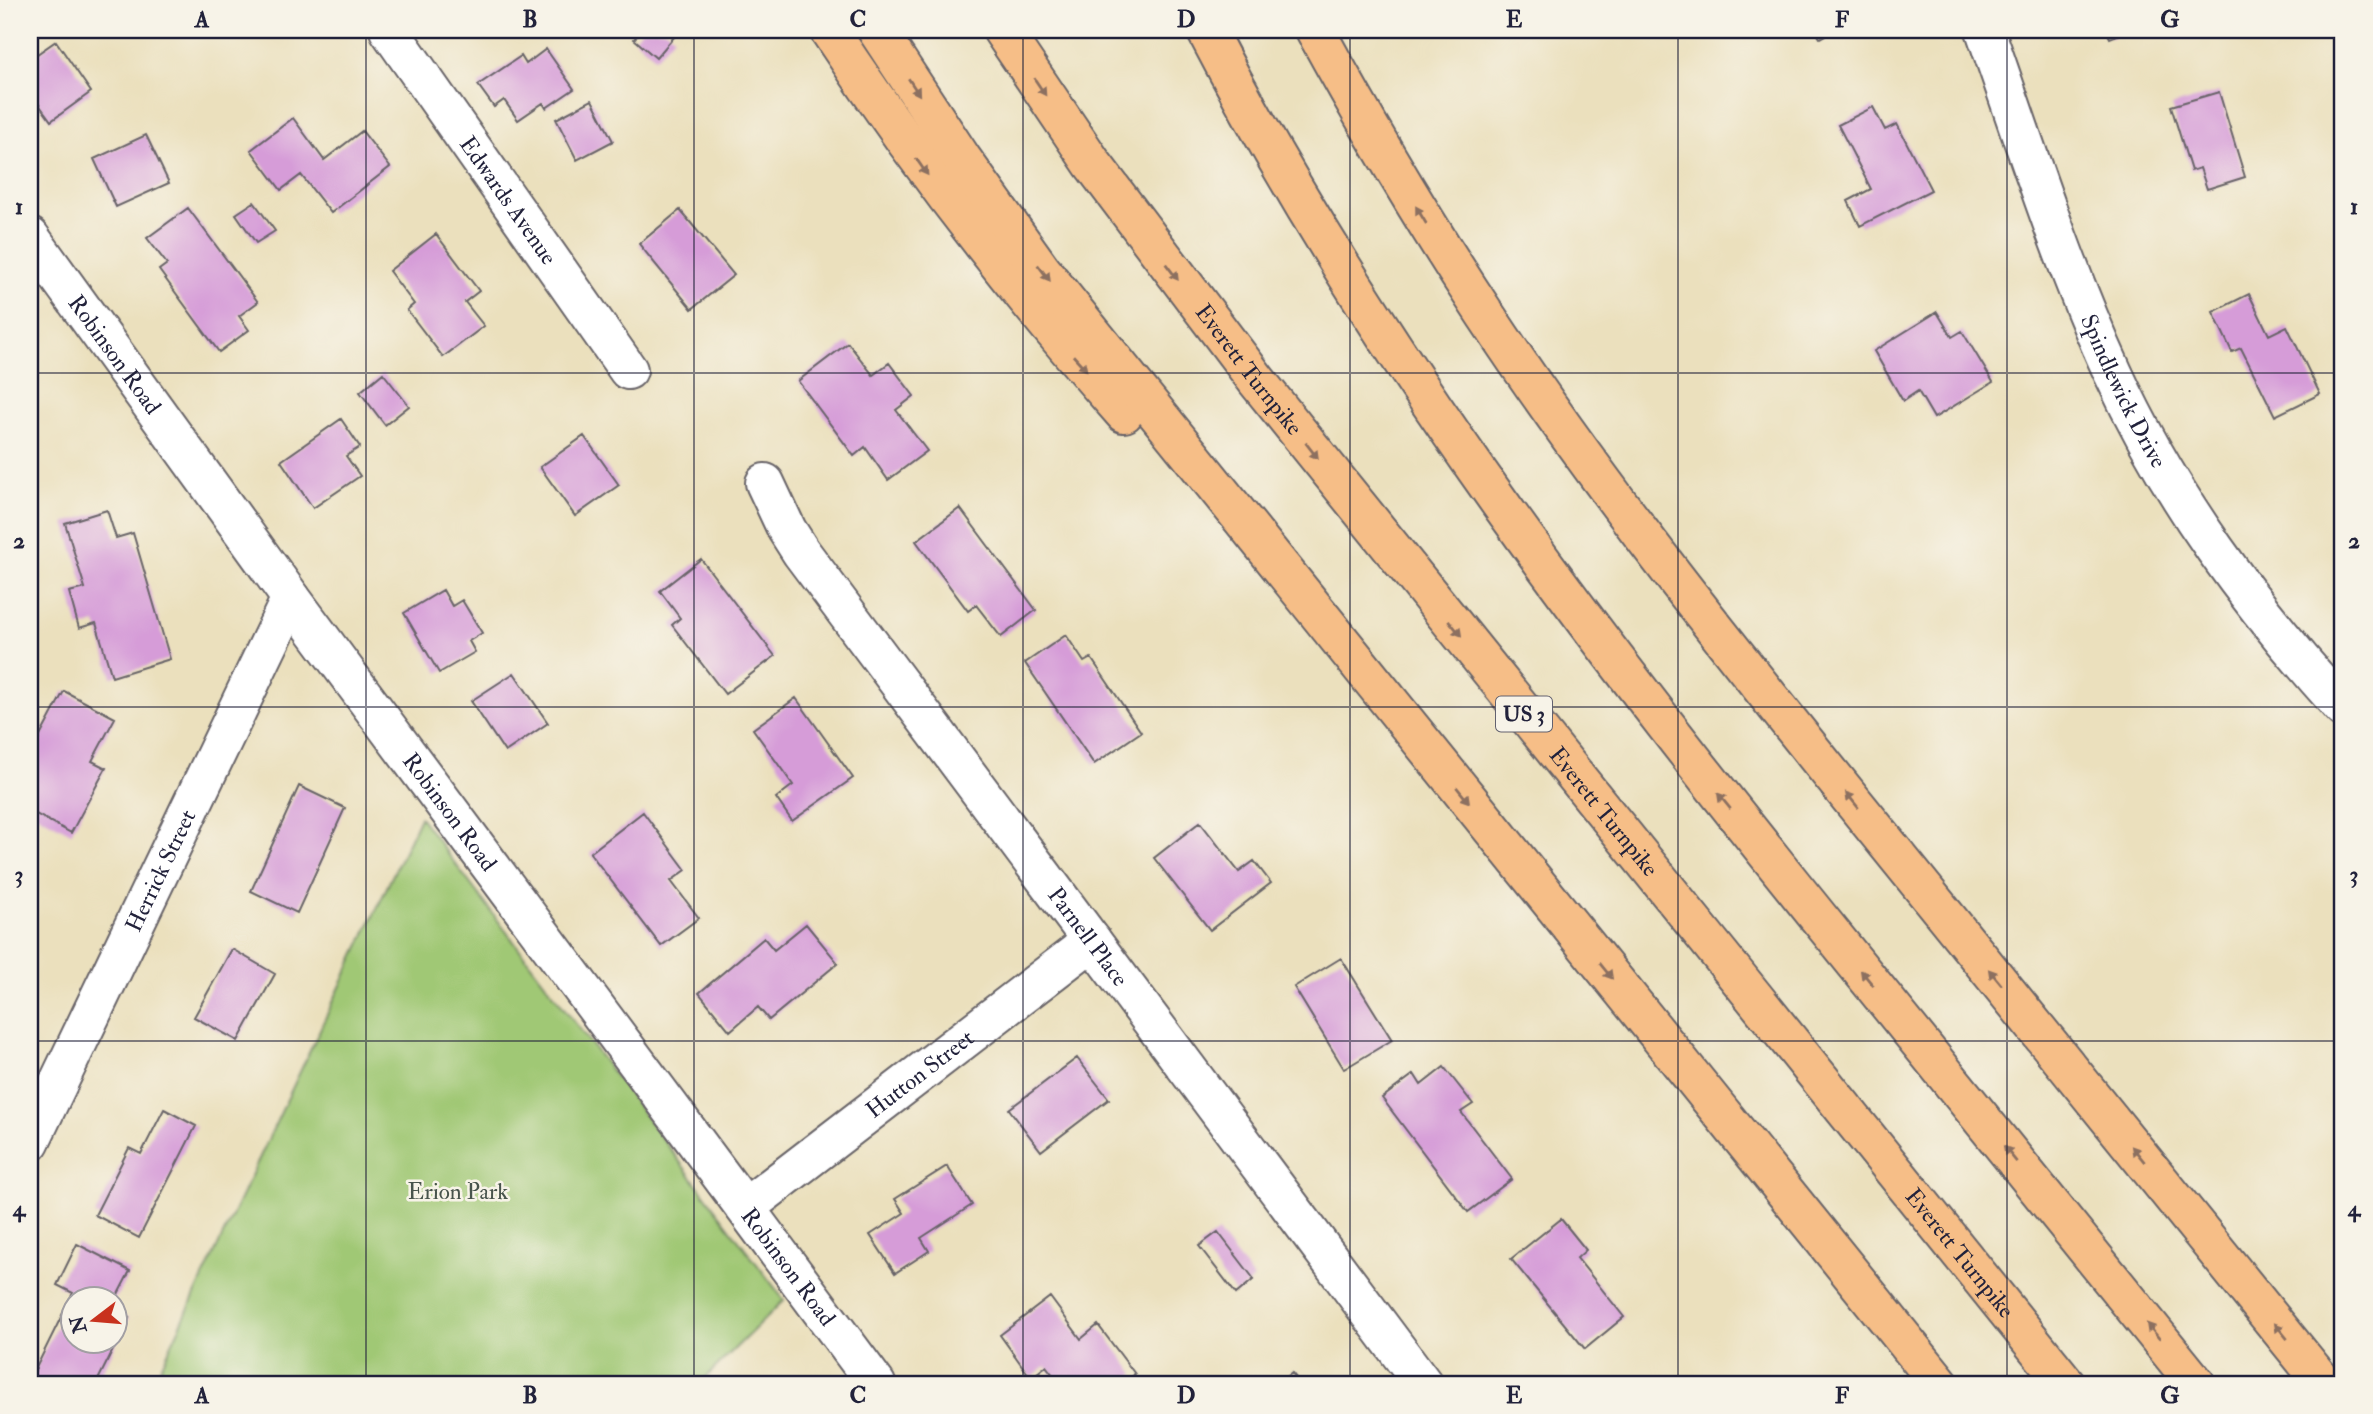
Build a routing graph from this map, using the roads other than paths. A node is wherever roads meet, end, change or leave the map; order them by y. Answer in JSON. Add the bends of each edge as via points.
{"nodes":[{"id":1,"x":389,"y":30,"type":"edge"},
{"id":2,"x":829,"y":30,"type":"edge"},
{"id":3,"x":877,"y":30,"type":"edge"},
{"id":4,"x":1002,"y":30,"type":"edge"},
{"id":5,"x":1206,"y":30,"type":"edge"},
{"id":6,"x":1315,"y":30,"type":"edge"},
{"id":7,"x":1984,"y":30,"type":"edge"},
{"id":8,"x":30,"y":237,"type":"edge"},
{"id":9,"x":628,"y":370,"type":"dead end"},
{"id":10,"x":765,"y":483,"type":"dead end"},
{"id":11,"x":291,"y":598,"type":"junction"},
{"id":12,"x":2343,"y":708,"type":"edge"},
{"id":13,"x":1430,"y":754,"type":"junction"},
{"id":14,"x":1092,"y":941,"type":"junction"},
{"id":15,"x":30,"y":1142,"type":"edge"},
{"id":16,"x":746,"y":1207,"type":"junction"},
{"id":17,"x":876,"y":1384,"type":"edge"},
{"id":18,"x":1423,"y":1384,"type":"edge"},
{"id":19,"x":1940,"y":1384,"type":"edge"},
{"id":20,"x":2066,"y":1384,"type":"edge"},
{"id":21,"x":2196,"y":1384,"type":"edge"},
{"id":22,"x":2324,"y":1384,"type":"edge"}],
"edges":[{"from":1,"to":9,"type":"street","name":"Edwards Avenue"},
{"from":2,"to":13,"type":"highway","one_way":true,"via":[[931,179],[1061,342]]},
{"from":3,"to":13,"type":"highway","one_way":true,"via":[[1042,271]]},
{"from":4,"to":20,"type":"highway","name":"Everett Turnpike","number":"US 3","one_way":true,"via":[[1100,174],[1257,381]]},
{"from":21,"to":5,"type":"highway","one_way":true,"via":[[1727,804],[1568,599],[1448,433],[1365,307],[1266,142]]},
{"from":22,"to":6,"type":"highway","one_way":true,"via":[[1643,536],[1436,238]]},
{"from":7,"to":12,"type":"street","name":"Spindlewick Drive","via":[[2082,304],[2150,444],[2232,576],[2277,635]]},
{"from":8,"to":11,"type":"street","name":"Robinson Road"},
{"from":10,"to":14,"type":"street","name":"Parnell Place","via":[[801,552]]},
{"from":11,"to":15,"type":"street","name":"Herrick Street"},
{"from":11,"to":16,"type":"street","name":"Robinson Road"},
{"from":13,"to":19,"type":"highway","one_way":true},
{"from":14,"to":16,"type":"street","name":"Hutton Street"},
{"from":14,"to":18,"type":"street","name":"Parnell Place"},
{"from":16,"to":17,"type":"street","name":"Robinson Road"}]}
